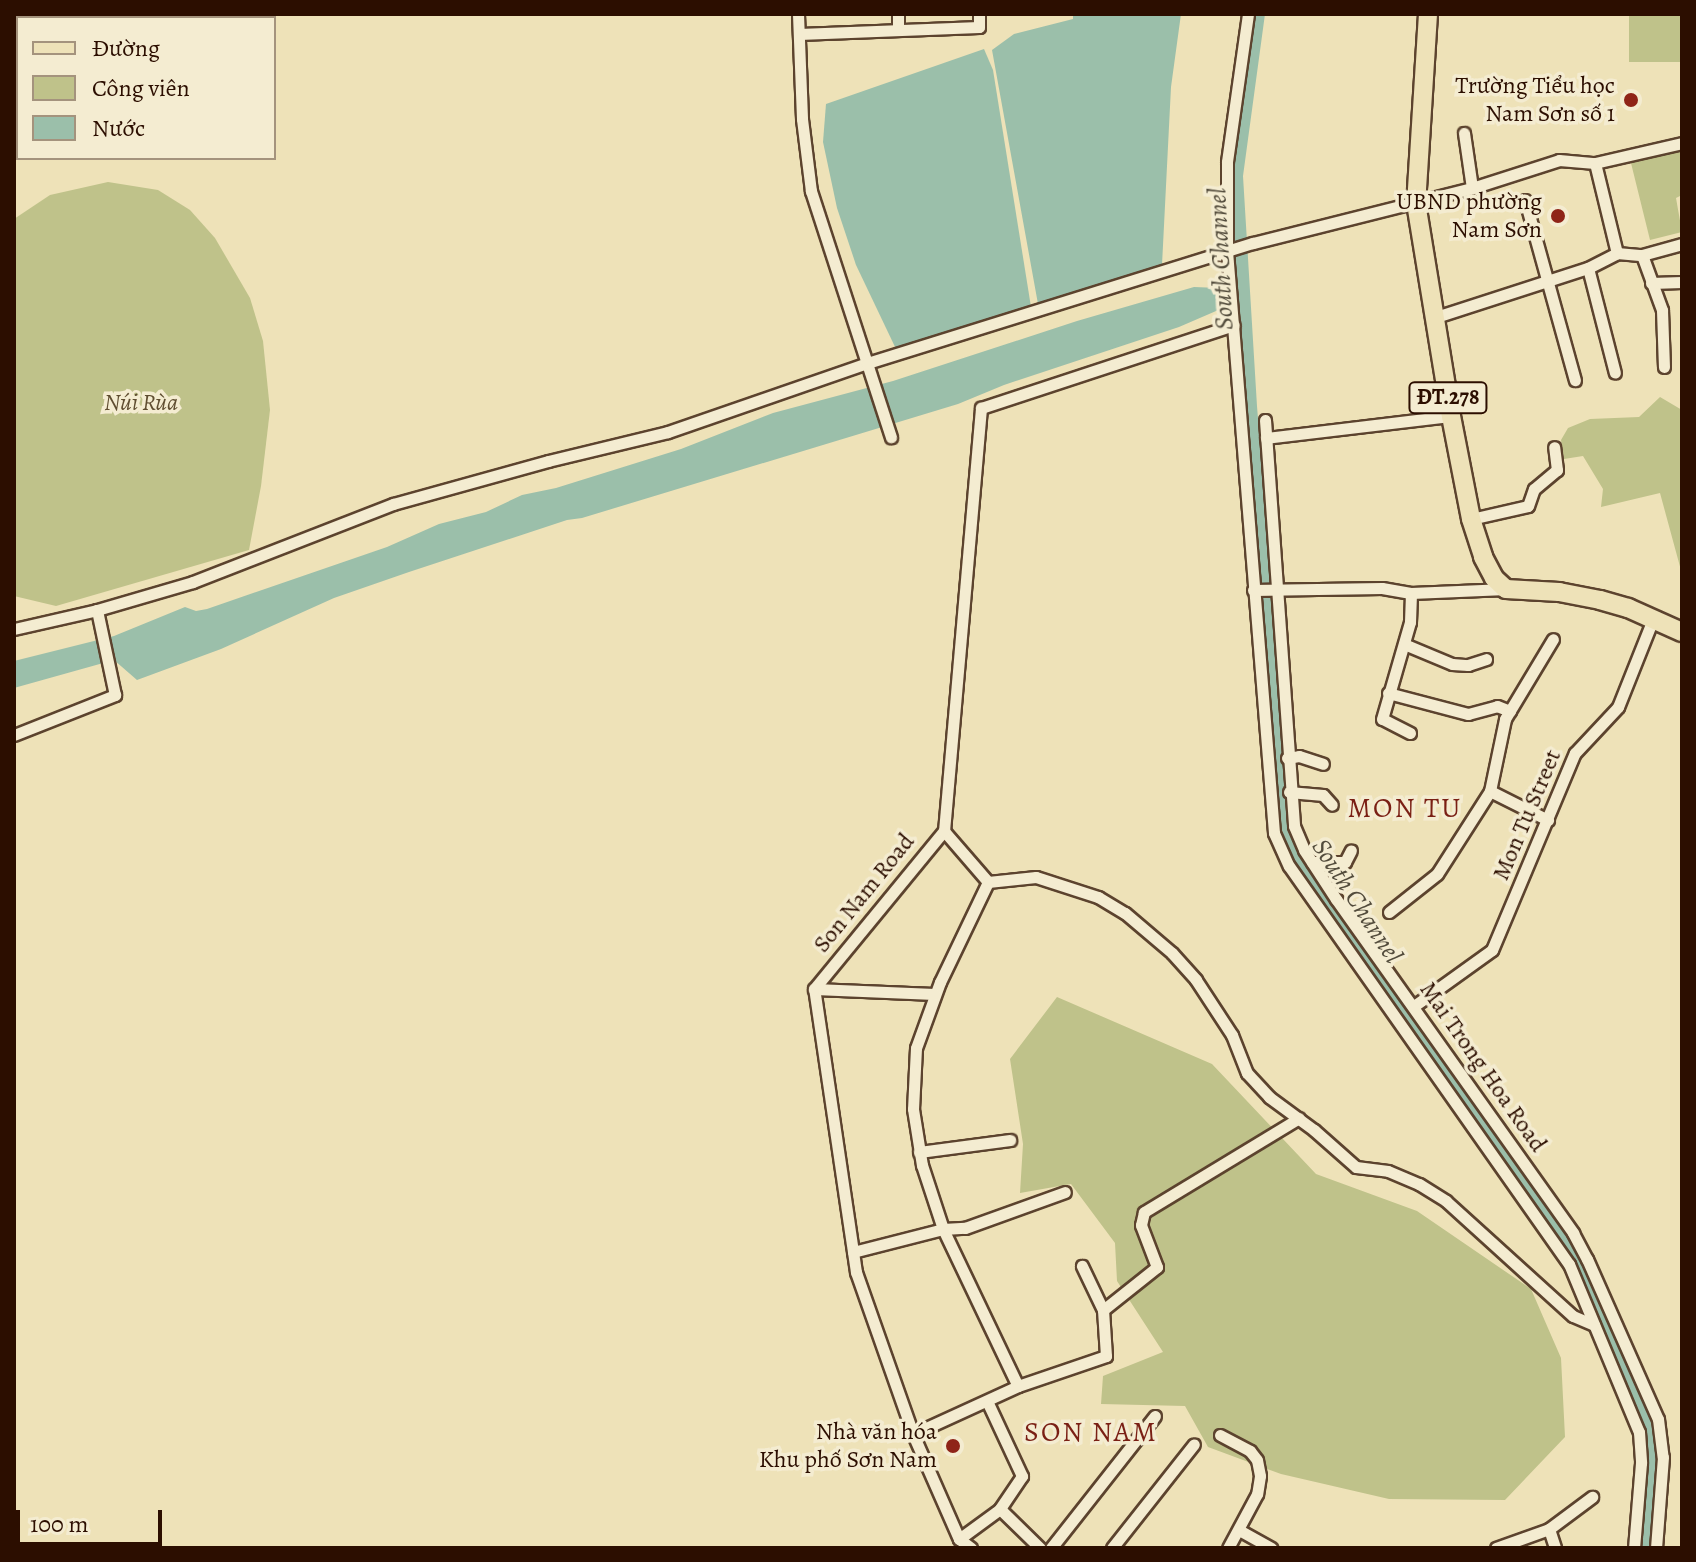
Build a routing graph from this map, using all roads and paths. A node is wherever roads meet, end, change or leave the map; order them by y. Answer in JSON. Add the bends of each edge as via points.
{"nodes":[{"id":1,"x":798,"y":14,"type":"edge"},
{"id":2,"x":898,"y":14,"type":"edge"},
{"id":3,"x":979,"y":14,"type":"edge"},
{"id":4,"x":1248,"y":14,"type":"edge"},
{"id":5,"x":1428,"y":14,"type":"edge"},
{"id":6,"x":898,"y":29,"type":"junction"},
{"id":7,"x":799,"y":34,"type":"junction"},
{"id":8,"x":1464,"y":133,"type":"dead end"},
{"id":9,"x":1682,"y":143,"type":"edge"},
{"id":10,"x":1595,"y":163,"type":"junction"},
{"id":11,"x":1472,"y":188,"type":"junction"},
{"id":12,"x":1525,"y":200,"type":"dead end"},
{"id":13,"x":1416,"y":203,"type":"junction"},
{"id":14,"x":1682,"y":244,"type":"edge"},
{"id":15,"x":1227,"y":251,"type":"junction"},
{"id":16,"x":1617,"y":253,"type":"junction"},
{"id":17,"x":1642,"y":255,"type":"junction"},
{"id":18,"x":1588,"y":268,"type":"junction"},
{"id":19,"x":1548,"y":281,"type":"junction"},
{"id":20,"x":1682,"y":282,"type":"edge"},
{"id":21,"x":1651,"y":283,"type":"junction"},
{"id":22,"x":1436,"y":317,"type":"junction"},
{"id":23,"x":1234,"y":325,"type":"junction"},
{"id":24,"x":868,"y":367,"type":"junction"},
{"id":25,"x":1664,"y":367,"type":"dead end"},
{"id":26,"x":1615,"y":373,"type":"dead end"},
{"id":27,"x":1575,"y":380,"type":"dead end"},
{"id":28,"x":1451,"y":416,"type":"junction"},
{"id":29,"x":1265,"y":420,"type":"dead end"},
{"id":30,"x":891,"y":437,"type":"dead end"},
{"id":31,"x":1266,"y":438,"type":"junction"},
{"id":32,"x":1554,"y":447,"type":"dead end"},
{"id":33,"x":1471,"y":519,"type":"junction"},
{"id":34,"x":1275,"y":588,"type":"junction"},
{"id":35,"x":1506,"y":589,"type":"junction"},
{"id":36,"x":1253,"y":590,"type":"junction"},
{"id":37,"x":1411,"y":593,"type":"junction"},
{"id":38,"x":97,"y":610,"type":"junction"},
{"id":39,"x":1653,"y":619,"type":"junction"},
{"id":40,"x":14,"y":629,"type":"edge"},
{"id":41,"x":1682,"y":632,"type":"edge"},
{"id":42,"x":1553,"y":639,"type":"dead end"},
{"id":43,"x":1404,"y":644,"type":"junction"},
{"id":44,"x":1486,"y":659,"type":"dead end"},
{"id":45,"x":1388,"y":693,"type":"junction"},
{"id":46,"x":1510,"y":711,"type":"junction"},
{"id":47,"x":1410,"y":733,"type":"dead end"},
{"id":48,"x":14,"y":735,"type":"edge"},
{"id":49,"x":1287,"y":758,"type":"junction"},
{"id":50,"x":1323,"y":764,"type":"dead end"},
{"id":51,"x":1490,"y":791,"type":"junction"},
{"id":52,"x":1289,"y":792,"type":"junction"},
{"id":53,"x":1332,"y":805,"type":"dead end"},
{"id":54,"x":1548,"y":820,"type":"junction"},
{"id":55,"x":944,"y":831,"type":"junction"},
{"id":56,"x":1351,"y":850,"type":"dead end"},
{"id":57,"x":1312,"y":862,"type":"junction"},
{"id":58,"x":988,"y":882,"type":"junction"},
{"id":59,"x":1389,"y":912,"type":"dead end"},
{"id":60,"x":814,"y":989,"type":"junction"},
{"id":61,"x":935,"y":994,"type":"junction"},
{"id":62,"x":1414,"y":1006,"type":"junction"},
{"id":63,"x":1299,"y":1118,"type":"junction"},
{"id":64,"x":1010,"y":1140,"type":"dead end"},
{"id":65,"x":919,"y":1152,"type":"junction"},
{"id":66,"x":1065,"y":1192,"type":"dead end"},
{"id":67,"x":943,"y":1229,"type":"junction"},
{"id":68,"x":853,"y":1252,"type":"junction"},
{"id":69,"x":1082,"y":1266,"type":"dead end"},
{"id":70,"x":1103,"y":1310,"type":"junction"},
{"id":71,"x":1594,"y":1325,"type":"junction"},
{"id":72,"x":1018,"y":1386,"type":"junction"},
{"id":73,"x":987,"y":1401,"type":"junction"},
{"id":74,"x":1155,"y":1416,"type":"dead end"},
{"id":75,"x":913,"y":1434,"type":"junction"},
{"id":76,"x":1220,"y":1435,"type":"dead end"},
{"id":77,"x":1194,"y":1444,"type":"dead end"},
{"id":78,"x":1592,"y":1497,"type":"dead end"},
{"id":79,"x":1000,"y":1509,"type":"junction"},
{"id":80,"x":1549,"y":1529,"type":"junction"},
{"id":81,"x":1239,"y":1530,"type":"junction"},
{"id":82,"x":959,"y":1539,"type":"junction"},
{"id":83,"x":971,"y":1548,"type":"edge"},
{"id":84,"x":1040,"y":1548,"type":"edge"},
{"id":85,"x":1051,"y":1548,"type":"edge"},
{"id":86,"x":1112,"y":1548,"type":"edge"},
{"id":87,"x":1228,"y":1548,"type":"edge"},
{"id":88,"x":1271,"y":1548,"type":"edge"},
{"id":89,"x":1496,"y":1548,"type":"edge"},
{"id":90,"x":1555,"y":1548,"type":"edge"},
{"id":91,"x":1634,"y":1548,"type":"edge"},
{"id":92,"x":1656,"y":1548,"type":"edge"}],
"edges":[{"from":1,"to":7,"type":"street"},
{"from":2,"to":6,"type":"street"},
{"from":3,"to":6,"type":"street","via":[[979,27]]},
{"from":4,"to":15,"type":"street","via":[[1228,153]]},
{"from":5,"to":13,"type":"main road","number":"ĐT.278"},
{"from":6,"to":7,"type":"street"},
{"from":7,"to":24,"type":"street","via":[[811,191]]},
{"from":8,"to":11,"type":"street"},
{"from":9,"to":10,"type":"street"},
{"from":10,"to":11,"type":"street","via":[[1559,160]]},
{"from":10,"to":16,"type":"street"},
{"from":11,"to":13,"type":"street"},
{"from":12,"to":19,"type":"street"},
{"from":13,"to":15,"type":"street"},
{"from":13,"to":22,"type":"main road","number":"ĐT.278"},
{"from":14,"to":17,"type":"street"},
{"from":15,"to":23,"type":"street"},
{"from":15,"to":24,"type":"street"},
{"from":16,"to":17,"type":"street"},
{"from":16,"to":18,"type":"street"},
{"from":17,"to":21,"type":"street"},
{"from":18,"to":19,"type":"street"},
{"from":18,"to":26,"type":"street"},
{"from":19,"to":22,"type":"street"},
{"from":19,"to":27,"type":"street"},
{"from":20,"to":21,"type":"street"},
{"from":21,"to":25,"type":"street","via":[[1662,310]]},
{"from":22,"to":28,"type":"main road","number":"ĐT.278"},
{"from":23,"to":36,"type":"street"},
{"from":23,"to":55,"type":"street","name":"Son Nam Road","via":[[981,408]]},
{"from":24,"to":30,"type":"street"},
{"from":24,"to":38,"type":"street","via":[[668,432],[393,504],[193,582]]},
{"from":28,"to":31,"type":"street"},
{"from":28,"to":33,"type":"main road","number":"ĐT.278"},
{"from":29,"to":31,"type":"street","name":"Mai Trong Hoa Road"},
{"from":31,"to":34,"type":"street","name":"Mai Trong Hoa Road"},
{"from":32,"to":33,"type":"street","via":[[1557,470],[1534,489],[1528,506]]},
{"from":33,"to":35,"type":"main road","number":"ĐT.278","via":[[1494,578]]},
{"from":34,"to":36,"type":"street"},
{"from":34,"to":37,"type":"street"},
{"from":34,"to":49,"type":"street","name":"Mai Trong Hoa Road"},
{"from":35,"to":37,"type":"street"},
{"from":35,"to":39,"type":"main road","via":[[1600,600]]},
{"from":36,"to":71,"type":"street","via":[[1270,804],[1279,850],[1549,1233],[1569,1264]]},
{"from":37,"to":43,"type":"street"},
{"from":38,"to":40,"type":"street"},
{"from":38,"to":48,"type":"street","via":[[115,695]]},
{"from":39,"to":41,"type":"main road"},
{"from":39,"to":54,"type":"street","name":"Mon Tu Street","via":[[1618,707],[1575,753]]},
{"from":42,"to":46,"type":"street"},
{"from":43,"to":44,"type":"street","via":[[1452,664]]},
{"from":43,"to":45,"type":"street"},
{"from":45,"to":46,"type":"street","via":[[1468,714],[1497,706]]},
{"from":45,"to":47,"type":"street","via":[[1382,719]]},
{"from":46,"to":51,"type":"street"},
{"from":49,"to":50,"type":"street"},
{"from":49,"to":52,"type":"street","name":"Mai Trong Hoa Road"},
{"from":51,"to":54,"type":"street"},
{"from":51,"to":59,"type":"street","via":[[1437,874]]},
{"from":52,"to":53,"type":"street","via":[[1323,795]]},
{"from":52,"to":57,"type":"street","name":"Mai Trong Hoa Road","via":[[1294,826]]},
{"from":54,"to":62,"type":"street","name":"Mon Tu Street","via":[[1492,950]]},
{"from":55,"to":58,"type":"street"},
{"from":55,"to":60,"type":"street","name":"Son Nam Road"},
{"from":56,"to":57,"type":"street","via":[[1345,862]]},
{"from":57,"to":62,"type":"street","name":"Mai Trong Hoa Road"},
{"from":58,"to":61,"type":"street"},
{"from":58,"to":63,"type":"street","via":[[1036,877],[1059,882],[1125,913],[1196,980],[1228,1027],[1247,1073]]},
{"from":60,"to":61,"type":"street"},
{"from":60,"to":68,"type":"street","name":"Son Nam Road"},
{"from":61,"to":65,"type":"street","via":[[912,1077]]},
{"from":62,"to":92,"type":"street","name":"Mai Trong Hoa Road","via":[[1573,1233],[1654,1404],[1663,1457]]},
{"from":63,"to":70,"type":"street","via":[[1144,1212],[1141,1225],[1157,1267]]},
{"from":63,"to":71,"type":"street","via":[[1356,1167],[1388,1171],[1446,1201],[1573,1316]]},
{"from":64,"to":65,"type":"street"},
{"from":65,"to":67,"type":"street"},
{"from":66,"to":67,"type":"street","via":[[965,1228]]},
{"from":67,"to":68,"type":"street"},
{"from":67,"to":72,"type":"street"},
{"from":68,"to":75,"type":"street","name":"Son Nam Road"},
{"from":69,"to":70,"type":"street"},
{"from":70,"to":72,"type":"street","via":[[1106,1356]]},
{"from":71,"to":91,"type":"street","via":[[1641,1441]]},
{"from":72,"to":73,"type":"street"},
{"from":73,"to":75,"type":"street"},
{"from":73,"to":79,"type":"street","via":[[1022,1476]]},
{"from":74,"to":85,"type":"street"},
{"from":75,"to":82,"type":"street","name":"Son Nam Road"},
{"from":76,"to":81,"type":"street","via":[[1250,1451],[1259,1469],[1257,1494]]},
{"from":77,"to":86,"type":"street"},
{"from":78,"to":80,"type":"street"},
{"from":79,"to":82,"type":"street"},
{"from":79,"to":84,"type":"street"},
{"from":80,"to":89,"type":"street"},
{"from":80,"to":90,"type":"street"},
{"from":81,"to":87,"type":"street"},
{"from":81,"to":88,"type":"street"},
{"from":82,"to":83,"type":"street","name":"Son Nam Road"}]}
